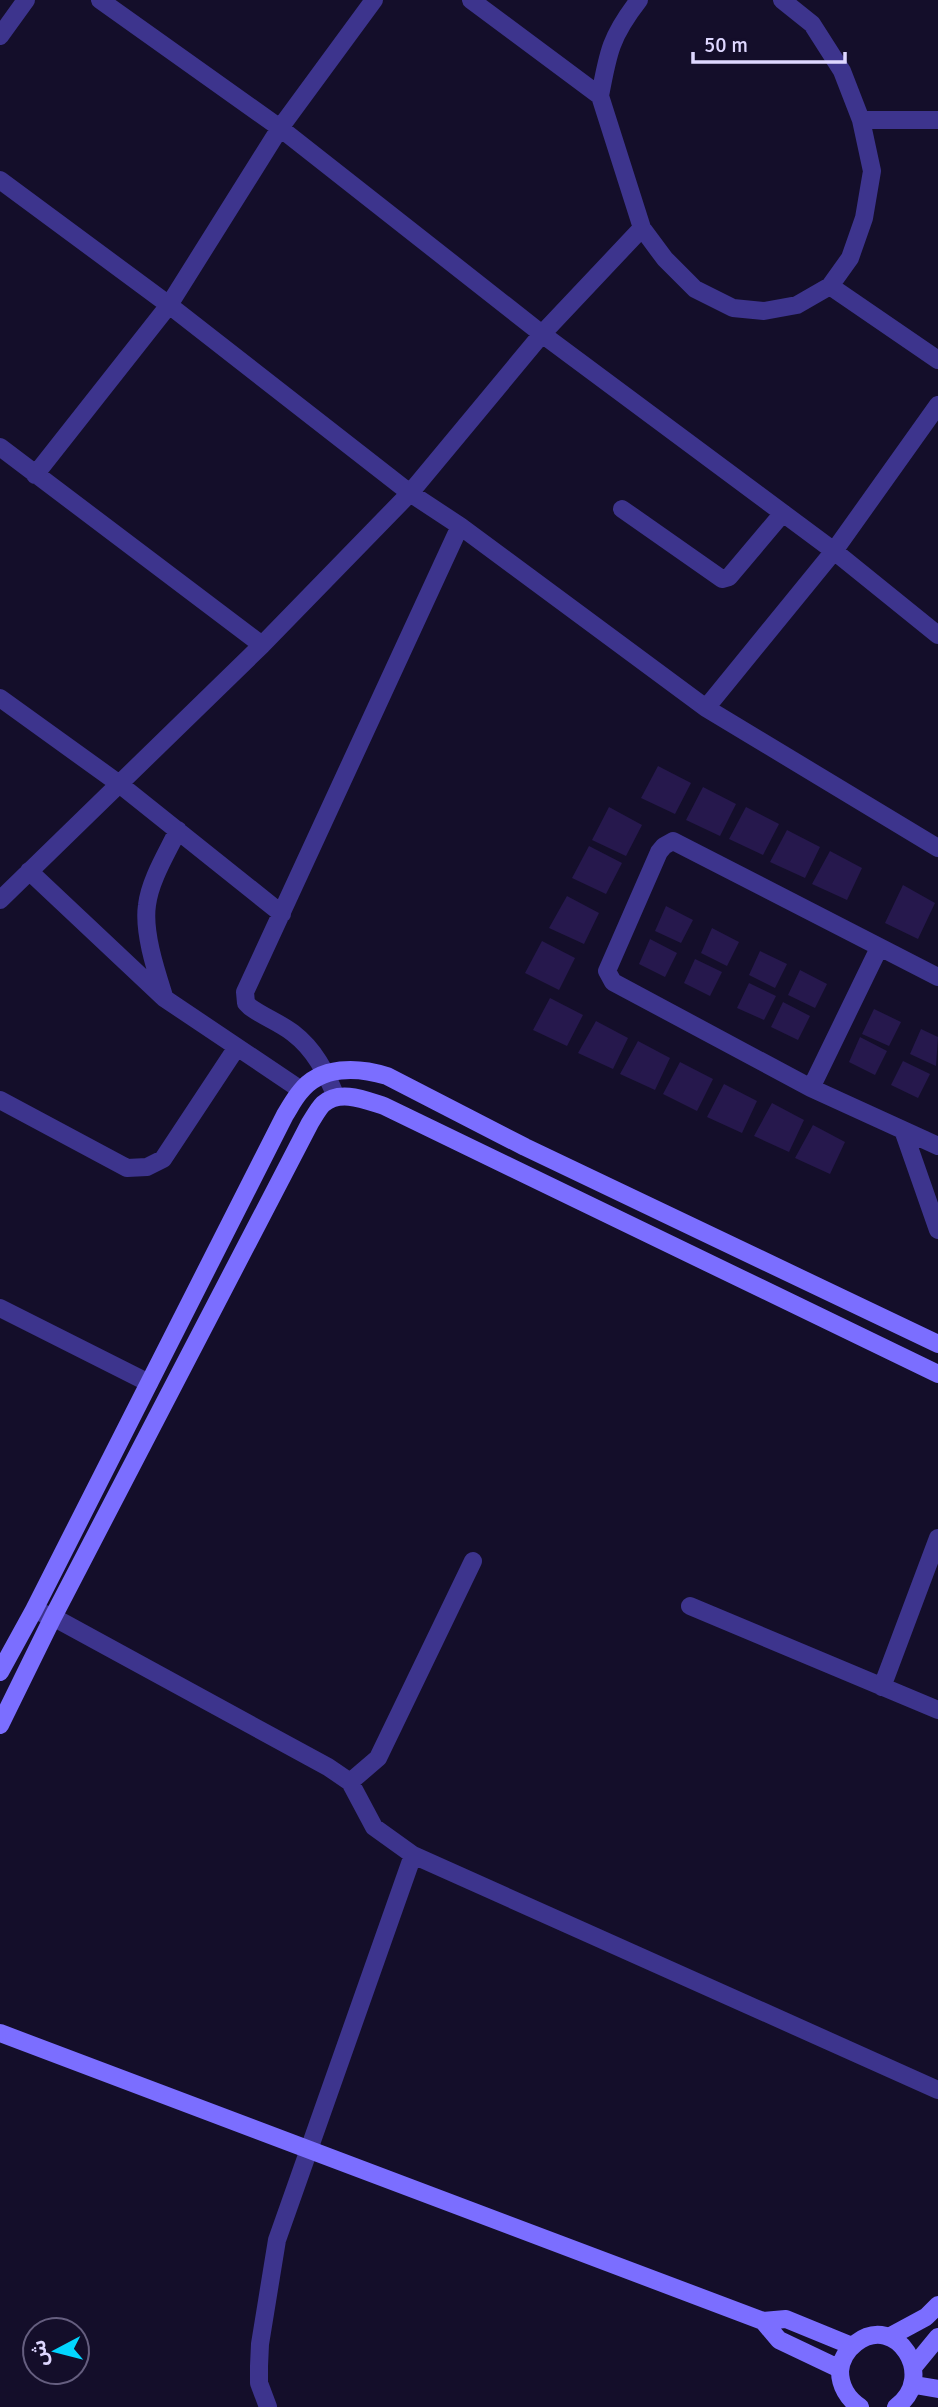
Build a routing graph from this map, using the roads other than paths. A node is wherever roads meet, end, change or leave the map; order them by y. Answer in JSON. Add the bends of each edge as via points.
{"nodes":[{"id":1,"x":26,"y":0,"type":"edge"},
{"id":2,"x":100,"y":0,"type":"edge"},
{"id":3,"x":374,"y":0,"type":"edge"},
{"id":4,"x":471,"y":0,"type":"edge"},
{"id":5,"x":639,"y":0,"type":"edge"},
{"id":6,"x":782,"y":0,"type":"edge"},
{"id":7,"x":0,"y":36,"type":"edge"},
{"id":8,"x":600,"y":96,"type":"junction"},
{"id":9,"x":861,"y":120,"type":"junction"},
{"id":10,"x":938,"y":120,"type":"edge"},
{"id":11,"x":280,"y":128,"type":"junction"},
{"id":12,"x":0,"y":180,"type":"edge"},
{"id":13,"x":642,"y":228,"type":"junction"},
{"id":14,"x":830,"y":286,"type":"junction"},
{"id":15,"x":169,"y":305,"type":"junction"},
{"id":16,"x":542,"y":334,"type":"junction"},
{"id":17,"x":938,"y":360,"type":"edge"},
{"id":18,"x":938,"y":405,"type":"edge"},
{"id":19,"x":0,"y":447,"type":"edge"},
{"id":20,"x":35,"y":475,"type":"junction"},
{"id":21,"x":410,"y":492,"type":"junction"},
{"id":22,"x":622,"y":509,"type":"dead end"},
{"id":23,"x":783,"y":513,"type":"junction"},
{"id":24,"x":460,"y":526,"type":"junction"},
{"id":25,"x":834,"y":551,"type":"junction"},
{"id":26,"x":938,"y":635,"type":"edge"},
{"id":27,"x":262,"y":645,"type":"junction"},
{"id":28,"x":0,"y":698,"type":"edge"},
{"id":29,"x":706,"y":708,"type":"junction"},
{"id":30,"x":118,"y":783,"type":"junction"},
{"id":31,"x":178,"y":830,"type":"junction"},
{"id":32,"x":938,"y":848,"type":"edge"},
{"id":33,"x":29,"y":871,"type":"junction"},
{"id":34,"x":0,"y":900,"type":"edge"},
{"id":35,"x":282,"y":914,"type":"junction"},
{"id":36,"x":879,"y":947,"type":"junction"},
{"id":37,"x":938,"y":977,"type":"edge"},
{"id":38,"x":164,"y":998,"type":"junction"},
{"id":39,"x":237,"y":1047,"type":"junction"},
{"id":40,"x":327,"y":1074,"type":"junction"},
{"id":41,"x":811,"y":1088,"type":"junction"},
{"id":42,"x":301,"y":1090,"type":"junction"},
{"id":43,"x":336,"y":1097,"type":"junction"},
{"id":44,"x":0,"y":1100,"type":"edge"},
{"id":45,"x":903,"y":1130,"type":"junction"},
{"id":46,"x":938,"y":1146,"type":"edge"},
{"id":47,"x":659,"y":1212,"type":"junction"},
{"id":48,"x":938,"y":1230,"type":"edge"},
{"id":49,"x":649,"y":1234,"type":"junction"},
{"id":50,"x":0,"y":1308,"type":"edge"},
{"id":51,"x":938,"y":1344,"type":"edge"},
{"id":52,"x":938,"y":1374,"type":"edge"},
{"id":53,"x":146,"y":1389,"type":"junction"},
{"id":54,"x":163,"y":1407,"type":"junction"},
{"id":55,"x":938,"y":1538,"type":"edge"},
{"id":56,"x":473,"y":1561,"type":"dead end"},
{"id":57,"x":690,"y":1606,"type":"dead end"},
{"id":58,"x":34,"y":1610,"type":"junction"},
{"id":59,"x":52,"y":1617,"type":"junction"},
{"id":60,"x":0,"y":1672,"type":"edge"},
{"id":61,"x":882,"y":1687,"type":"junction"},
{"id":62,"x":938,"y":1710,"type":"edge"},
{"id":63,"x":0,"y":1725,"type":"edge"},
{"id":64,"x":350,"y":1782,"type":"junction"},
{"id":65,"x":413,"y":1855,"type":"junction"},
{"id":66,"x":0,"y":2033,"type":"edge"},
{"id":67,"x":938,"y":2090,"type":"edge"},
{"id":68,"x":311,"y":2149,"type":"junction"},
{"id":69,"x":938,"y":2305,"type":"edge"},
{"id":70,"x":763,"y":2321,"type":"junction"},
{"id":71,"x":889,"y":2337,"type":"junction"},
{"id":72,"x":938,"y":2337,"type":"edge"},
{"id":73,"x":852,"y":2346,"type":"junction"},
{"id":74,"x":915,"y":2365,"type":"junction"},
{"id":75,"x":840,"y":2369,"type":"junction"},
{"id":76,"x":915,"y":2385,"type":"junction"},
{"id":77,"x":938,"y":2389,"type":"edge"},
{"id":78,"x":854,"y":2404,"type":"edge"},
{"id":79,"x":268,"y":2407,"type":"edge"},
{"id":80,"x":896,"y":2407,"type":"edge"}],
"edges":[{"from":1,"to":7,"type":"street"},
{"from":2,"to":11,"type":"street"},
{"from":3,"to":11,"type":"street"},
{"from":4,"to":8,"type":"street"},
{"from":5,"to":8,"type":"street","via":[[620,24],[608,52]]},
{"from":6,"to":9,"type":"street","via":[[812,24],[842,71]]},
{"from":8,"to":13,"type":"street"},
{"from":9,"to":10,"type":"street"},
{"from":9,"to":14,"type":"street","via":[[872,171],[864,218],[850,258]]},
{"from":11,"to":15,"type":"street"},
{"from":11,"to":16,"type":"street"},
{"from":12,"to":15,"type":"street"},
{"from":13,"to":14,"type":"street","via":[[695,289],[733,308],[764,311],[797,304]]},
{"from":13,"to":16,"type":"street"},
{"from":14,"to":17,"type":"street"},
{"from":15,"to":20,"type":"street"},
{"from":15,"to":21,"type":"street"},
{"from":16,"to":21,"type":"street"},
{"from":16,"to":23,"type":"street"},
{"from":18,"to":25,"type":"street"},
{"from":19,"to":20,"type":"street"},
{"from":20,"to":27,"type":"street"},
{"from":21,"to":24,"type":"street"},
{"from":21,"to":27,"type":"street"},
{"from":22,"to":23,"type":"street","via":[[722,579],[729,577]]},
{"from":23,"to":25,"type":"street"},
{"from":24,"to":29,"type":"street"},
{"from":24,"to":35,"type":"street"},
{"from":25,"to":26,"type":"street"},
{"from":25,"to":29,"type":"street"},
{"from":27,"to":30,"type":"street"},
{"from":28,"to":30,"type":"street"},
{"from":29,"to":32,"type":"street"},
{"from":30,"to":31,"type":"street"},
{"from":30,"to":33,"type":"street"},
{"from":31,"to":35,"type":"street"},
{"from":31,"to":38,"type":"street","via":[[147,906],[150,950]]},
{"from":33,"to":34,"type":"street"},
{"from":33,"to":38,"type":"street"},
{"from":35,"to":40,"type":"street","via":[[245,998],[250,1007],[292,1032]]},
{"from":36,"to":37,"type":"street"},
{"from":36,"to":41,"type":"street"},
{"from":36,"to":41,"type":"street","via":[[673,841],[659,852],[607,971],[609,978]]},
{"from":38,"to":39,"type":"street"},
{"from":39,"to":42,"type":"street"},
{"from":39,"to":44,"type":"street","via":[[163,1159],[147,1167],[127,1168]]},
{"from":40,"to":42,"type":"street"},
{"from":40,"to":43,"type":"street"},
{"from":40,"to":47,"type":"street","via":[[351,1069],[387,1076]]},
{"from":41,"to":45,"type":"street"},
{"from":42,"to":53,"type":"street"},
{"from":43,"to":49,"type":"street","via":[[358,1097],[384,1107]]},
{"from":43,"to":54,"type":"street","via":[[323,1104],[310,1123]]},
{"from":45,"to":46,"type":"street"},
{"from":45,"to":48,"type":"street"},
{"from":47,"to":49,"type":"street"},
{"from":47,"to":51,"type":"street"},
{"from":49,"to":52,"type":"street"},
{"from":50,"to":53,"type":"street"},
{"from":53,"to":54,"type":"street"},
{"from":53,"to":58,"type":"street"},
{"from":54,"to":59,"type":"street"},
{"from":55,"to":61,"type":"street"},
{"from":56,"to":64,"type":"street","via":[[378,1758]]},
{"from":57,"to":61,"type":"street"},
{"from":58,"to":59,"type":"street"},
{"from":58,"to":60,"type":"street"},
{"from":59,"to":63,"type":"street"},
{"from":59,"to":64,"type":"street"},
{"from":61,"to":62,"type":"street"},
{"from":64,"to":65,"type":"street","via":[[374,1827]]},
{"from":65,"to":67,"type":"street"},
{"from":65,"to":68,"type":"street"},
{"from":66,"to":68,"type":"street"},
{"from":68,"to":70,"type":"street"},
{"from":68,"to":79,"type":"street","via":[[277,2239],[269,2286],[259,2366],[259,2383]]},
{"from":69,"to":71,"type":"street"},
{"from":70,"to":73,"type":"street","via":[[786,2319]]},
{"from":70,"to":75,"type":"street","via":[[779,2340]]},
{"from":71,"to":73,"type":"street","via":[[870,2336]]},
{"from":71,"to":74,"type":"street","via":[[906,2347]]},
{"from":72,"to":74,"type":"street"},
{"from":73,"to":75,"type":"street"},
{"from":74,"to":76,"type":"street"},
{"from":75,"to":78,"type":"street","via":[[844,2389]]},
{"from":76,"to":77,"type":"street"},
{"from":76,"to":80,"type":"street"}]}
